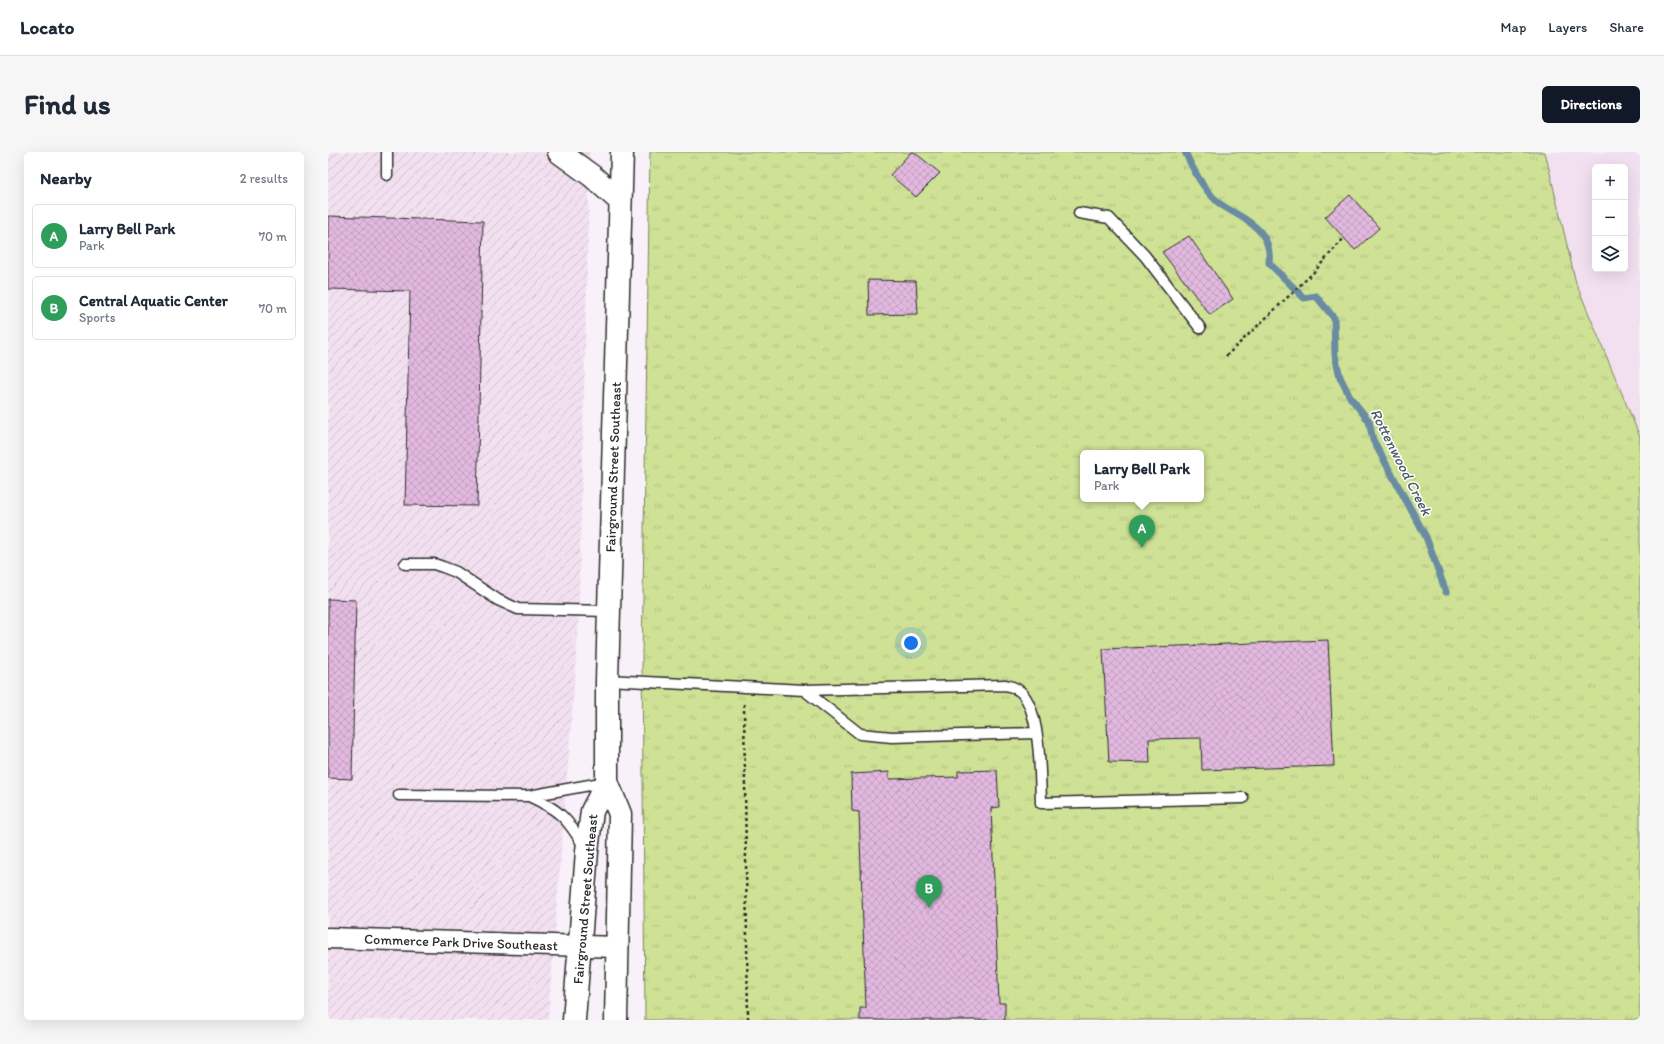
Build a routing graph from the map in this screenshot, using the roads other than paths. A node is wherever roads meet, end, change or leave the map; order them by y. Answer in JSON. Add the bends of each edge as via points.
{"nodes":[{"id":1,"x":387,"y":152,"type":"edge"},
{"id":2,"x":559,"y":152,"type":"edge"},
{"id":3,"x":622,"y":152,"type":"edge"},
{"id":4,"x":387,"y":175,"type":"dead end"},
{"id":5,"x":620,"y":201,"type":"junction"},
{"id":6,"x":1079,"y":213,"type":"dead end"},
{"id":7,"x":1200,"y":328,"type":"dead end"},
{"id":8,"x":405,"y":564,"type":"dead end"},
{"id":9,"x":608,"y":611,"type":"junction"},
{"id":10,"x":607,"y":680,"type":"junction"},
{"id":11,"x":804,"y":690,"type":"junction"},
{"id":12,"x":1036,"y":733,"type":"junction"},
{"id":13,"x":606,"y":782,"type":"junction"},
{"id":14,"x":399,"y":796,"type":"dead end"},
{"id":15,"x":529,"y":796,"type":"junction"},
{"id":16,"x":1242,"y":798,"type":"dead end"},
{"id":17,"x":587,"y":851,"type":"junction"},
{"id":18,"x":328,"y":938,"type":"edge"},
{"id":19,"x":579,"y":946,"type":"junction"},
{"id":20,"x":618,"y":947,"type":"junction"},
{"id":21,"x":574,"y":1020,"type":"edge"},
{"id":22,"x":616,"y":1020,"type":"edge"}],
"edges":[{"from":1,"to":4,"type":"lane"},
{"from":2,"to":5,"type":"main road"},
{"from":3,"to":5,"type":"main road","name":"Fairground Street Southeast"},
{"from":5,"to":9,"type":"main road","name":"Fairground Street Southeast"},
{"from":6,"to":7,"type":"lane","via":[[1109,218],[1145,256]]},
{"from":8,"to":9,"type":"lane","via":[[443,566],[498,600],[518,609]]},
{"from":9,"to":10,"type":"main road","name":"Fairground Street Southeast"},
{"from":10,"to":11,"type":"lane"},
{"from":10,"to":13,"type":"main road","name":"Fairground Street Southeast"},
{"from":11,"to":12,"type":"lane","via":[[860,734],[892,738]]},
{"from":11,"to":12,"type":"lane","via":[[1004,685],[1014,687],[1027,700]]},
{"from":12,"to":16,"type":"lane","via":[[1041,803]]},
{"from":13,"to":15,"type":"lane"},
{"from":13,"to":17,"type":"main road","name":"Fairground Street Southeast","via":[[592,811]]},
{"from":13,"to":20,"type":"main road","name":"Fairground Street Southeast","via":[[620,814]]},
{"from":14,"to":15,"type":"lane"},
{"from":15,"to":17,"type":"lane","via":[[558,811],[570,823]]},
{"from":17,"to":19,"type":"main road","name":"Fairground Street Southeast"},
{"from":18,"to":19,"type":"street","name":"Commerce Park Drive Southeast"},
{"from":19,"to":20,"type":"street","name":"Commerce Park Drive Southeast"},
{"from":19,"to":21,"type":"main road","name":"Fairground Street Southeast"},
{"from":20,"to":22,"type":"main road","name":"Fairground Street Southeast"}]}
